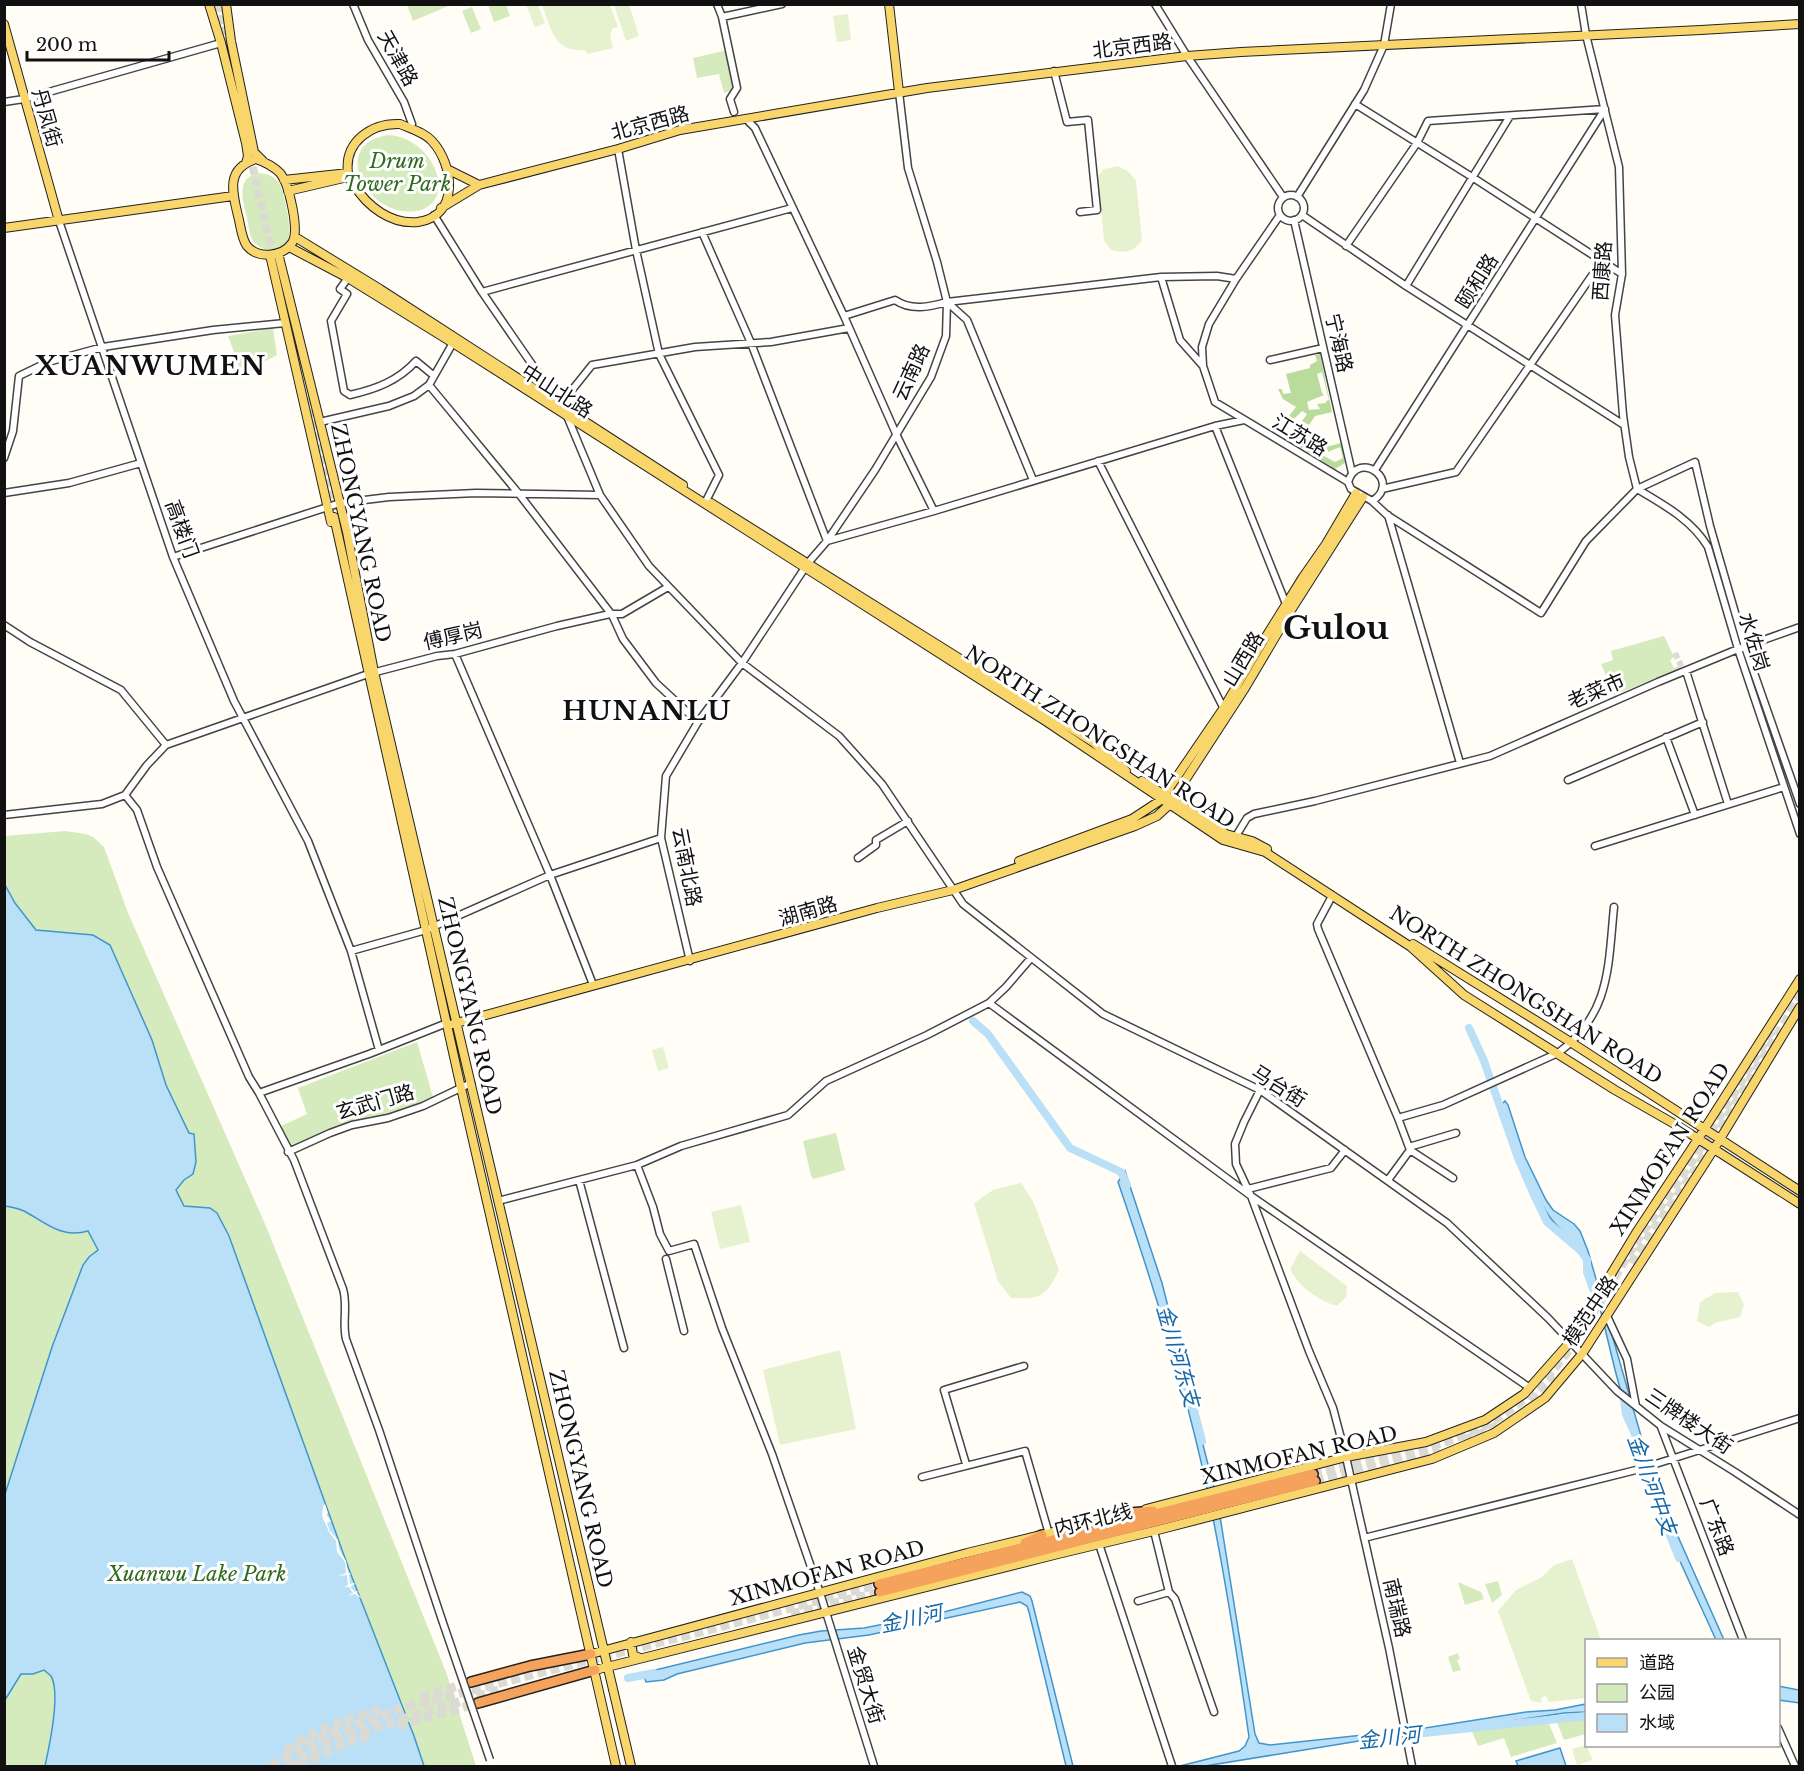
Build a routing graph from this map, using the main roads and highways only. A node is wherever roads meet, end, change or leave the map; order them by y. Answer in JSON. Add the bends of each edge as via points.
{"nodes":[{"id":1,"x":209,"y":4,"type":"edge"},
{"id":2,"x":226,"y":4,"type":"edge"},
{"id":3,"x":889,"y":4,"type":"edge"},
{"id":4,"x":4,"y":24,"type":"edge"},
{"id":5,"x":1800,"y":24,"type":"edge"},
{"id":6,"x":899,"y":92,"type":"junction"},
{"id":7,"x":264,"y":162,"type":"junction"},
{"id":8,"x":246,"y":163,"type":"junction"},
{"id":9,"x":447,"y":169,"type":"junction"},
{"id":10,"x":348,"y":175,"type":"junction"},
{"id":11,"x":284,"y":180,"type":"junction"},
{"id":12,"x":479,"y":185,"type":"junction"},
{"id":13,"x":288,"y":191,"type":"junction"},
{"id":14,"x":233,"y":196,"type":"junction"},
{"id":15,"x":441,"y":208,"type":"junction"},
{"id":16,"x":59,"y":221,"type":"junction"},
{"id":17,"x":4,"y":228,"type":"edge"},
{"id":18,"x":295,"y":237,"type":"junction"},
{"id":19,"x":289,"y":247,"type":"junction"},
{"id":20,"x":274,"y":254,"type":"junction"},
{"id":21,"x":454,"y":341,"type":"junction"},
{"id":22,"x":1359,"y":495,"type":"road end"},
{"id":23,"x":806,"y":566,"type":"junction"},
{"id":24,"x":349,"y":585,"type":"junction"},
{"id":25,"x":371,"y":673,"type":"junction"},
{"id":26,"x":1167,"y":800,"type":"junction"},
{"id":27,"x":690,"y":958,"type":"junction"},
{"id":28,"x":1800,"y":978,"type":"edge"},
{"id":29,"x":1800,"y":1007,"type":"edge"},
{"id":30,"x":457,"y":1022,"type":"junction"},
{"id":31,"x":447,"y":1024,"type":"junction"},
{"id":32,"x":1704,"y":1129,"type":"junction"},
{"id":33,"x":1698,"y":1139,"type":"junction"},
{"id":34,"x":1719,"y":1139,"type":"junction"},
{"id":35,"x":1714,"y":1149,"type":"junction"},
{"id":36,"x":1800,"y":1191,"type":"edge"},
{"id":37,"x":1800,"y":1204,"type":"edge"},
{"id":38,"x":1229,"y":1492,"type":"junction"},
{"id":39,"x":1294,"y":1495,"type":"joint"},
{"id":40,"x":1195,"y":1508,"type":"junction"},
{"id":41,"x":1228,"y":1508,"type":"junction"},
{"id":42,"x":1130,"y":1513,"type":"joint"},
{"id":43,"x":1179,"y":1517,"type":"junction"},
{"id":44,"x":1046,"y":1534,"type":"junction"},
{"id":45,"x":1135,"y":1535,"type":"junction"},
{"id":46,"x":1058,"y":1554,"type":"junction"},
{"id":47,"x":1002,"y":1557,"type":"junction"},
{"id":48,"x":879,"y":1588,"type":"tunnel mouth"},
{"id":49,"x":631,"y":1642,"type":"junction"},
{"id":50,"x":604,"y":1650,"type":"junction"},
{"id":51,"x":591,"y":1654,"type":"junction"},
{"id":52,"x":566,"y":1658,"type":"junction"},
{"id":53,"x":640,"y":1658,"type":"junction"},
{"id":54,"x":608,"y":1667,"type":"junction"},
{"id":55,"x":595,"y":1671,"type":"junction"},
{"id":56,"x":572,"y":1677,"type":"junction"},
{"id":57,"x":471,"y":1682,"type":"tunnel mouth"},
{"id":58,"x":478,"y":1703,"type":"tunnel mouth"},
{"id":59,"x":616,"y":1767,"type":"edge"},
{"id":60,"x":631,"y":1767,"type":"edge"}],
"edges":[{"from":1,"to":8,"type":"main road","via":[[248,153]]},
{"from":2,"to":7,"type":"main road","via":[[254,152]]},
{"from":3,"to":6,"type":"main road"},
{"from":4,"to":16,"type":"main road","name":"丹凤街"},
{"from":5,"to":6,"type":"main road","name":"北京西路","via":[[1187,56]]},
{"from":6,"to":12,"type":"main road","name":"北京西路","via":[[680,130]]},
{"from":7,"to":8,"type":"main road","via":[[256,159]]},
{"from":7,"to":11,"type":"main road"},
{"from":8,"to":14,"type":"main road","via":[[234,179]]},
{"from":9,"to":10,"type":"main road","via":[[432,141],[400,124],[381,125],[363,135],[352,148]]},
{"from":9,"to":12,"type":"main road"},
{"from":9,"to":15,"type":"main road","via":[[451,188]]},
{"from":10,"to":11,"type":"main road"},
{"from":10,"to":13,"type":"main road"},
{"from":10,"to":15,"type":"main road","via":[[366,201],[386,216],[421,221]]},
{"from":11,"to":13,"type":"main road"},
{"from":12,"to":15,"type":"main road","name":"北京西路"},
{"from":13,"to":18,"type":"main road"},
{"from":14,"to":16,"type":"main road"},
{"from":14,"to":20,"type":"main road","via":[[243,240],[257,253]]},
{"from":16,"to":17,"type":"main road"},
{"from":18,"to":19,"type":"main road"},
{"from":18,"to":21,"type":"main road"},
{"from":19,"to":20,"type":"main road"},
{"from":19,"to":21,"type":"main road","name":"中山北路"},
{"from":20,"to":24,"type":"main road","name":"ZHONGYANG ROAD","via":[[285,323],[335,541]]},
{"from":20,"to":25,"type":"main road","name":"ZHONGYANG ROAD","via":[[347,532]]},
{"from":21,"to":23,"type":"main road","name":"中山北路","via":[[568,418]]},
{"from":21,"to":23,"type":"main road","via":[[560,405]]},
{"from":22,"to":26,"type":"main road","name":"山西路"},
{"from":23,"to":26,"type":"main road","name":"NORTH ZHONGSHAN ROAD"},
{"from":24,"to":25,"type":"main road","name":"ZHONGYANG ROAD"},
{"from":24,"to":25,"type":"main road","name":"ZHONGYANG ROAD","via":[[337,517]]},
{"from":25,"to":30,"type":"main road","name":"ZHONGYANG ROAD"},
{"from":25,"to":31,"type":"main road","name":"ZHONGYANG ROAD"},
{"from":26,"to":27,"type":"main road","name":"湖南路","via":[[1157,816],[1135,826],[952,888],[875,904]]},
{"from":26,"to":32,"type":"main road","name":"NORTH ZHONGSHAN ROAD","via":[[1220,831],[1267,849]]},
{"from":26,"to":33,"type":"main road","name":"NORTH ZHONGSHAN ROAD","via":[[1222,840],[1265,852],[1411,947],[1464,995]]},
{"from":27,"to":30,"type":"main road","name":"湖南路"},
{"from":27,"to":30,"type":"main road","name":"湖南路"},
{"from":28,"to":32,"type":"main road","name":"XINMOFAN ROAD"},
{"from":29,"to":34,"type":"main road","name":"模范中路"},
{"from":30,"to":31,"type":"main road","name":"湖南路"},
{"from":30,"to":50,"type":"main road","name":"ZHONGYANG ROAD"},
{"from":31,"to":51,"type":"main road","name":"ZHONGYANG ROAD"},
{"from":32,"to":33,"type":"main road","name":"XINMOFAN ROAD"},
{"from":32,"to":34,"type":"main road","name":"NORTH ZHONGSHAN ROAD"},
{"from":33,"to":35,"type":"main road","name":"NORTH ZHONGSHAN ROAD"},
{"from":33,"to":38,"type":"main road","name":"XINMOFAN ROAD","via":[[1570,1342],[1516,1400],[1485,1420],[1426,1442],[1346,1457]]},
{"from":34,"to":35,"type":"main road","name":"模范中路"},
{"from":34,"to":36,"type":"main road","name":"NORTH ZHONGSHAN ROAD"},
{"from":35,"to":37,"type":"main road","name":"NORTH ZHONGSHAN ROAD"},
{"from":35,"to":39,"type":"main road","name":"模范中路","via":[[1582,1354],[1545,1398],[1494,1433],[1432,1459]]},
{"from":38,"to":40,"type":"highway","name":"内环北线"},
{"from":38,"to":41,"type":"highway","name":"内环北线","via":[[1314,1478]]},
{"from":39,"to":41,"type":"main road","name":"XINMOFAN ROAD"},
{"from":40,"to":41,"type":"highway","name":"内环北线"},
{"from":40,"to":42,"type":"highway"},
{"from":40,"to":43,"type":"highway","name":"内环北线"},
{"from":40,"to":45,"type":"main road","name":"XINMOFAN ROAD","via":[[1154,1531]]},
{"from":40,"to":47,"type":"highway","name":"内环北线"},
{"from":42,"to":44,"type":"main road","name":"XINMOFAN ROAD"},
{"from":43,"to":45,"type":"highway"},
{"from":43,"to":47,"type":"highway","name":"内环北线"},
{"from":44,"to":47,"type":"highway"},
{"from":44,"to":49,"type":"main road","name":"XINMOFAN ROAD"},
{"from":45,"to":46,"type":"main road","name":"XINMOFAN ROAD"},
{"from":46,"to":47,"type":"highway"},
{"from":46,"to":53,"type":"main road","name":"XINMOFAN ROAD"},
{"from":47,"to":48,"type":"highway","name":"内环北线"},
{"from":49,"to":50,"type":"main road","name":"XINMOFAN ROAD"},
{"from":49,"to":53,"type":"main road","via":[[633,1655]]},
{"from":50,"to":51,"type":"main road","name":"XINMOFAN ROAD"},
{"from":50,"to":54,"type":"main road","name":"ZHONGYANG ROAD"},
{"from":51,"to":52,"type":"highway"},
{"from":51,"to":55,"type":"main road","name":"ZHONGYANG ROAD"},
{"from":52,"to":56,"type":"highway"},
{"from":52,"to":57,"type":"highway"},
{"from":53,"to":54,"type":"main road","name":"XINMOFAN ROAD"},
{"from":54,"to":55,"type":"main road","name":"XINMOFAN ROAD"},
{"from":54,"to":60,"type":"main road","name":"ZHONGYANG ROAD"},
{"from":55,"to":56,"type":"highway"},
{"from":55,"to":59,"type":"main road","name":"ZHONGYANG ROAD"},
{"from":56,"to":58,"type":"highway"}]}
